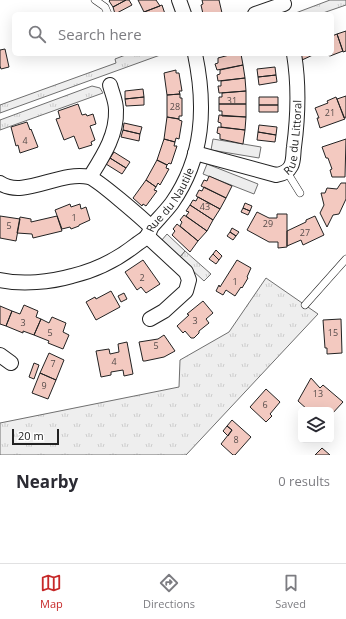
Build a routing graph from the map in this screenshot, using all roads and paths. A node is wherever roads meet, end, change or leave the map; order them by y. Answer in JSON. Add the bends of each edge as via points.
{"nodes":[{"id":1,"x":95,"y":0,"type":"edge"},
{"id":2,"x":179,"y":0,"type":"edge"},
{"id":3,"x":284,"y":6,"type":"edge"},
{"id":4,"x":107,"y":12,"type":"edge"},
{"id":5,"x":183,"y":12,"type":"edge"},
{"id":6,"x":262,"y":12,"type":"edge"},
{"id":7,"x":194,"y":56,"type":"edge"},
{"id":8,"x":294,"y":56,"type":"edge"},
{"id":9,"x":110,"y":85,"type":"dead end"},
{"id":10,"x":195,"y":153,"type":"junction"},
{"id":11,"x":287,"y":172,"type":"junction"},
{"id":12,"x":90,"y":177,"type":"junction"},
{"id":13,"x":0,"y":184,"type":"edge"},
{"id":14,"x":300,"y":193,"type":"dead end"},
{"id":15,"x":149,"y":232,"type":"junction"},
{"id":16,"x":346,"y":259,"type":"edge"},
{"id":17,"x":0,"y":280,"type":"edge"},
{"id":18,"x":305,"y":305,"type":"dead end"},
{"id":19,"x":150,"y":319,"type":"dead end"}],
"edges":[{"from":1,"to":4,"type":"lane","via":[[105,7]]},
{"from":2,"to":5,"type":"street"},
{"from":3,"to":6,"type":"street"},
{"from":7,"to":10,"type":"street","name":"Rue du Nautile","via":[[201,94],[201,125]]},
{"from":8,"to":11,"type":"street","name":"Rue du Littoral","via":[[296,126],[293,162]]},
{"from":9,"to":12,"type":"street","via":[[116,109],[111,141]]},
{"from":10,"to":11,"type":"street","name":"Rue du Littoral","via":[[270,174]]},
{"from":10,"to":15,"type":"street","name":"Rue du Nautile","via":[[172,202]]},
{"from":11,"to":14,"type":"lane"},
{"from":12,"to":13,"type":"street","via":[[63,177],[18,189]]},
{"from":12,"to":15,"type":"street"},
{"from":15,"to":17,"type":"street","name":"Rue du Nautile","via":[[105,266],[81,274],[37,282]]},
{"from":15,"to":19,"type":"street","via":[[186,272],[190,280],[186,292]]},
{"from":16,"to":18,"type":"lane"}]}
